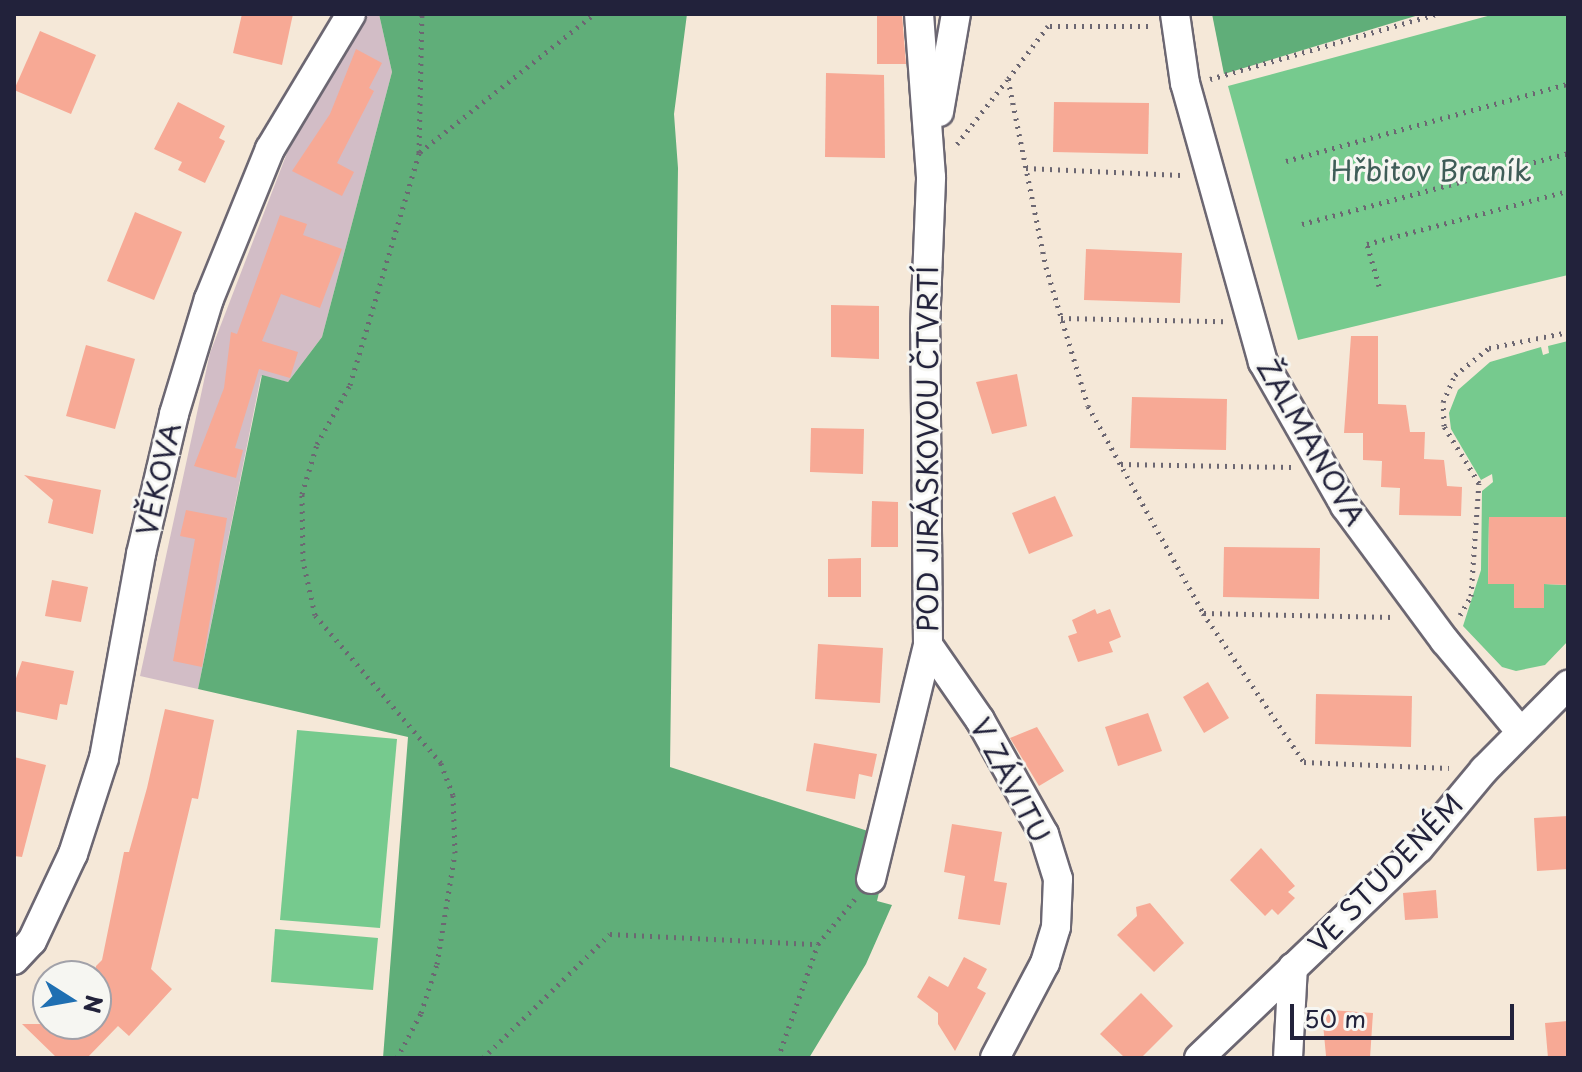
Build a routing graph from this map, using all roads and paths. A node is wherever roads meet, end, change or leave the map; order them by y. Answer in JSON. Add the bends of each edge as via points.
{"nodes":[{"id":1,"x":351,"y":14,"type":"edge"},
{"id":2,"x":422,"y":14,"type":"edge"},
{"id":3,"x":594,"y":14,"type":"edge"},
{"id":4,"x":919,"y":14,"type":"edge"},
{"id":5,"x":956,"y":14,"type":"edge"},
{"id":6,"x":1437,"y":14,"type":"edge"},
{"id":7,"x":1176,"y":20,"type":"edge"},
{"id":8,"x":1225,"y":76,"type":"dead end"},
{"id":9,"x":1008,"y":79,"type":"junction"},
{"id":10,"x":1568,"y":84,"type":"edge"},
{"id":11,"x":419,"y":153,"type":"junction"},
{"id":12,"x":1568,"y":153,"type":"edge"},
{"id":13,"x":1286,"y":161,"type":"dead end"},
{"id":14,"x":1026,"y":168,"type":"junction"},
{"id":15,"x":931,"y":177,"type":"junction"},
{"id":16,"x":1211,"y":177,"type":"junction"},
{"id":17,"x":1568,"y":191,"type":"edge"},
{"id":18,"x":1302,"y":224,"type":"dead end"},
{"id":19,"x":1379,"y":286,"type":"dead end"},
{"id":20,"x":1061,"y":318,"type":"junction"},
{"id":21,"x":1251,"y":321,"type":"junction"},
{"id":22,"x":1568,"y":332,"type":"edge"},
{"id":23,"x":1120,"y":464,"type":"junction"},
{"id":24,"x":1323,"y":467,"type":"junction"},
{"id":25,"x":1203,"y":613,"type":"junction"},
{"id":26,"x":1428,"y":618,"type":"junction"},
{"id":27,"x":1445,"y":641,"type":"junction"},
{"id":28,"x":928,"y":645,"type":"junction"},
{"id":29,"x":1568,"y":685,"type":"edge"},
{"id":30,"x":1520,"y":731,"type":"junction"},
{"id":31,"x":1484,"y":770,"type":"junction"},
{"id":32,"x":871,"y":879,"type":"joint"},
{"id":33,"x":818,"y":944,"type":"junction"},
{"id":34,"x":14,"y":960,"type":"edge"},
{"id":35,"x":1293,"y":967,"type":"junction"},
{"id":36,"x":397,"y":1058,"type":"edge"},
{"id":37,"x":483,"y":1058,"type":"edge"},
{"id":38,"x":778,"y":1058,"type":"edge"},
{"id":39,"x":995,"y":1058,"type":"edge"},
{"id":40,"x":1199,"y":1058,"type":"edge"},
{"id":41,"x":1288,"y":1058,"type":"edge"}],
"edges":[{"from":1,"to":34,"type":"street","name":"VĚKOVA","via":[[270,149],[209,299],[174,414],[141,554],[104,758],[73,854],[32,941]]},
{"from":2,"to":11,"type":"path"},
{"from":3,"to":11,"type":"path"},
{"from":4,"to":15,"type":"street","name":"POD JIRÁSKOVOU ČTVRTÍ"},
{"from":5,"to":15,"type":"street"},
{"from":6,"to":8,"type":"path"},
{"from":7,"to":9,"type":"path","via":[[1048,26]]},
{"from":7,"to":16,"type":"street","name":"ŽALMANOVA","via":[[1185,83]]},
{"from":9,"to":14,"type":"path"},
{"from":9,"to":15,"type":"path"},
{"from":10,"to":13,"type":"path"},
{"from":11,"to":36,"type":"path","via":[[350,385],[317,444],[302,494],[303,561],[315,615],[441,763],[453,795],[455,853],[437,964],[421,1013]]},
{"from":12,"to":18,"type":"path"},
{"from":14,"to":16,"type":"path"},
{"from":14,"to":20,"type":"path"},
{"from":15,"to":28,"type":"street","name":"POD JIRÁSKOVOU ČTVRTÍ","via":[[925,329]]},
{"from":16,"to":21,"type":"street","name":"ŽALMANOVA"},
{"from":17,"to":19,"type":"path","via":[[1367,244]]},
{"from":20,"to":21,"type":"path"},
{"from":20,"to":23,"type":"path","via":[[1088,406]]},
{"from":21,"to":24,"type":"street","name":"ŽALMANOVA","via":[[1263,362]]},
{"from":22,"to":27,"type":"path","via":[[1489,348],[1455,375],[1443,402],[1444,426],[1479,483],[1471,596]]},
{"from":23,"to":24,"type":"path"},
{"from":23,"to":25,"type":"path"},
{"from":24,"to":26,"type":"street","name":"ŽALMANOVA"},
{"from":25,"to":26,"type":"path"},
{"from":25,"to":31,"type":"path","via":[[1304,762]]},
{"from":26,"to":27,"type":"street","name":"ŽALMANOVA"},
{"from":27,"to":30,"type":"street","name":"ŽALMANOVA"},
{"from":28,"to":32,"type":"street","name":"POD JIRÁSKOVOU ČTVRTÍ"},
{"from":28,"to":39,"type":"street","name":"V ZÁVITU","via":[[980,720],[1044,834],[1058,879],[1056,927],[1045,963]]},
{"from":29,"to":30,"type":"street","name":"VE STUDENÉM"},
{"from":30,"to":31,"type":"street","name":"VE STUDENÉM"},
{"from":31,"to":35,"type":"street","name":"VE STUDENÉM","via":[[1419,848]]},
{"from":32,"to":33,"type":"path"},
{"from":33,"to":37,"type":"path","via":[[610,934]]},
{"from":33,"to":38,"type":"path"},
{"from":35,"to":40,"type":"street","name":"VE STUDENÉM"},
{"from":35,"to":41,"type":"street"}]}
